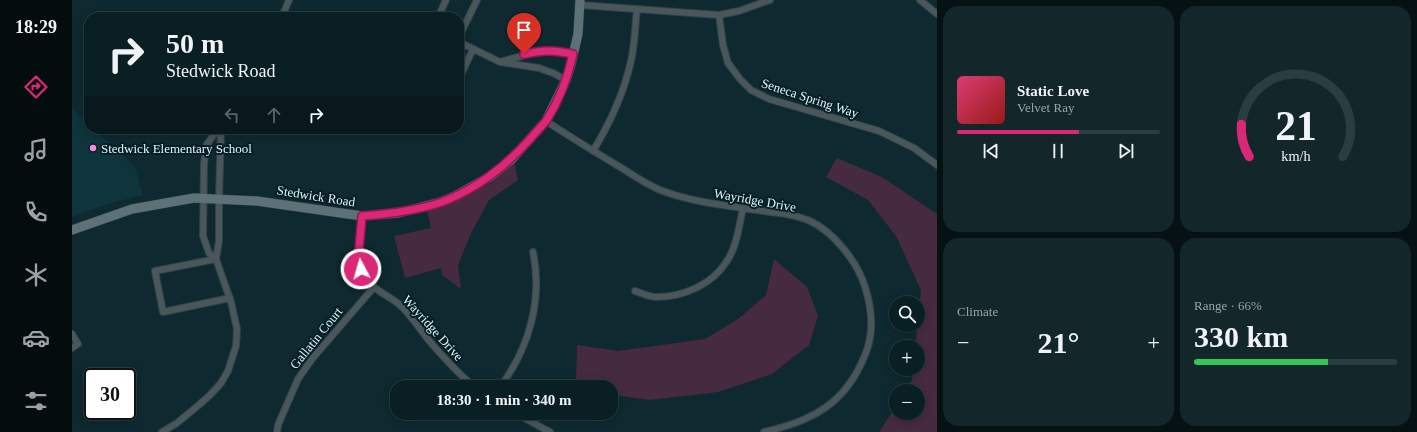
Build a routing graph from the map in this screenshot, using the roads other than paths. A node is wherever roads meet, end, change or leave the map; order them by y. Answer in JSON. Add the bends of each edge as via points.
{"nodes":[{"id":1,"x":289,"y":0,"type":"edge"},
{"id":2,"x":446,"y":0,"type":"edge"},
{"id":3,"x":477,"y":0,"type":"edge"},
{"id":4,"x":770,"y":0,"type":"edge"},
{"id":5,"x":920,"y":0,"type":"edge"},
{"id":6,"x":580,"y":2,"type":"edge"},
{"id":7,"x":637,"y":9,"type":"junction"},
{"id":8,"x":284,"y":12,"type":"edge"},
{"id":9,"x":441,"y":12,"type":"edge"},
{"id":10,"x":937,"y":14,"type":"edge"},
{"id":11,"x":719,"y":15,"type":"junction"},
{"id":12,"x":464,"y":22,"type":"edge"},
{"id":13,"x":464,"y":44,"type":"edge"},
{"id":14,"x":473,"y":49,"type":"junction"},
{"id":15,"x":573,"y":54,"type":"junction"},
{"id":16,"x":500,"y":62,"type":"junction"},
{"id":17,"x":464,"y":68,"type":"edge"},
{"id":18,"x":566,"y":80,"type":"junction"},
{"id":19,"x":546,"y":121,"type":"junction"},
{"id":20,"x":215,"y":134,"type":"edge"},
{"id":21,"x":219,"y":134,"type":"edge"},
{"id":22,"x":593,"y":151,"type":"junction"},
{"id":23,"x":937,"y":165,"type":"edge"},
{"id":24,"x":203,"y":197,"type":"junction"},
{"id":25,"x":219,"y":198,"type":"junction"},
{"id":26,"x":743,"y":208,"type":"junction"},
{"id":27,"x":362,"y":216,"type":"junction"},
{"id":28,"x":72,"y":230,"type":"edge"},
{"id":29,"x":533,"y":252,"type":"dead end"},
{"id":30,"x":216,"y":259,"type":"junction"},
{"id":31,"x":374,"y":287,"type":"junction"},
{"id":32,"x":635,"y":291,"type":"dead end"},
{"id":33,"x":230,"y":298,"type":"junction"},
{"id":34,"x":72,"y":334,"type":"edge"},
{"id":35,"x":72,"y":348,"type":"edge"},
{"id":36,"x":466,"y":380,"type":"edge"},
{"id":37,"x":504,"y":380,"type":"edge"},
{"id":38,"x":528,"y":420,"type":"edge"},
{"id":39,"x":162,"y":432,"type":"edge"},
{"id":40,"x":277,"y":432,"type":"edge"},
{"id":41,"x":550,"y":432,"type":"edge"},
{"id":42,"x":764,"y":432,"type":"edge"}],
"edges":[{"from":1,"to":8,"type":"street"},
{"from":2,"to":9,"type":"street"},
{"from":3,"to":12,"type":"street"},
{"from":4,"to":11,"type":"street"},
{"from":5,"to":10,"type":"street"},
{"from":6,"to":7,"type":"street"},
{"from":6,"to":15,"type":"street","name":"Stedwick Road","via":[[578,34]]},
{"from":7,"to":11,"type":"street"},
{"from":7,"to":22,"type":"street","via":[[632,59],[627,77],[617,106]]},
{"from":11,"to":23,"type":"street","name":"Seneca Spring Way","via":[[728,63],[751,90],[769,99],[879,131],[914,148]]},
{"from":13,"to":14,"type":"street"},
{"from":14,"to":16,"type":"street"},
{"from":14,"to":17,"type":"street"},
{"from":15,"to":16,"type":"street","via":[[555,50],[541,51]]},
{"from":15,"to":18,"type":"street","name":"Stedwick Road"},
{"from":16,"to":18,"type":"street","via":[[539,68]]},
{"from":18,"to":19,"type":"street","name":"Stedwick Road"},
{"from":19,"to":22,"type":"street","name":"Wayridge Drive"},
{"from":19,"to":27,"type":"street","name":"Stedwick Road","via":[[512,158],[491,176],[455,196],[398,213]]},
{"from":20,"to":24,"type":"street","via":[[207,144]]},
{"from":21,"to":25,"type":"street"},
{"from":22,"to":26,"type":"street","name":"Wayridge Drive","via":[[658,189],[693,200]]},
{"from":24,"to":25,"type":"street","name":"Stedwick Road"},
{"from":24,"to":28,"type":"street","name":"Stedwick Road","via":[[132,209]]},
{"from":24,"to":30,"type":"street","via":[[204,236],[209,253]]},
{"from":25,"to":27,"type":"street","name":"Stedwick Road"},
{"from":25,"to":30,"type":"street","via":[[219,241]]},
{"from":26,"to":32,"type":"street","via":[[735,243],[728,261],[718,273],[687,292],[674,295],[655,297]]},
{"from":26,"to":42,"type":"street","name":"Wayridge Drive","via":[[781,213],[811,222],[832,236],[850,256],[862,276],[871,318],[866,353],[848,387],[817,414],[782,428]]},
{"from":27,"to":31,"type":"street","name":"Wayridge Drive","via":[[359,249],[361,269]]},
{"from":29,"to":37,"type":"street","via":[[536,293],[531,325],[522,350]]},
{"from":30,"to":33,"type":"street"},
{"from":30,"to":33,"type":"street","via":[[155,271],[163,312]]},
{"from":31,"to":36,"type":"street","name":"Wayridge Drive","via":[[401,305],[431,344]]},
{"from":31,"to":40,"type":"street","name":"Gallatin Court","via":[[298,379]]},
{"from":33,"to":39,"type":"street","via":[[237,329],[236,346],[228,371],[210,395],[177,423]]},
{"from":34,"to":35,"type":"street","via":[[78,344]]},
{"from":38,"to":41,"type":"street"}]}
